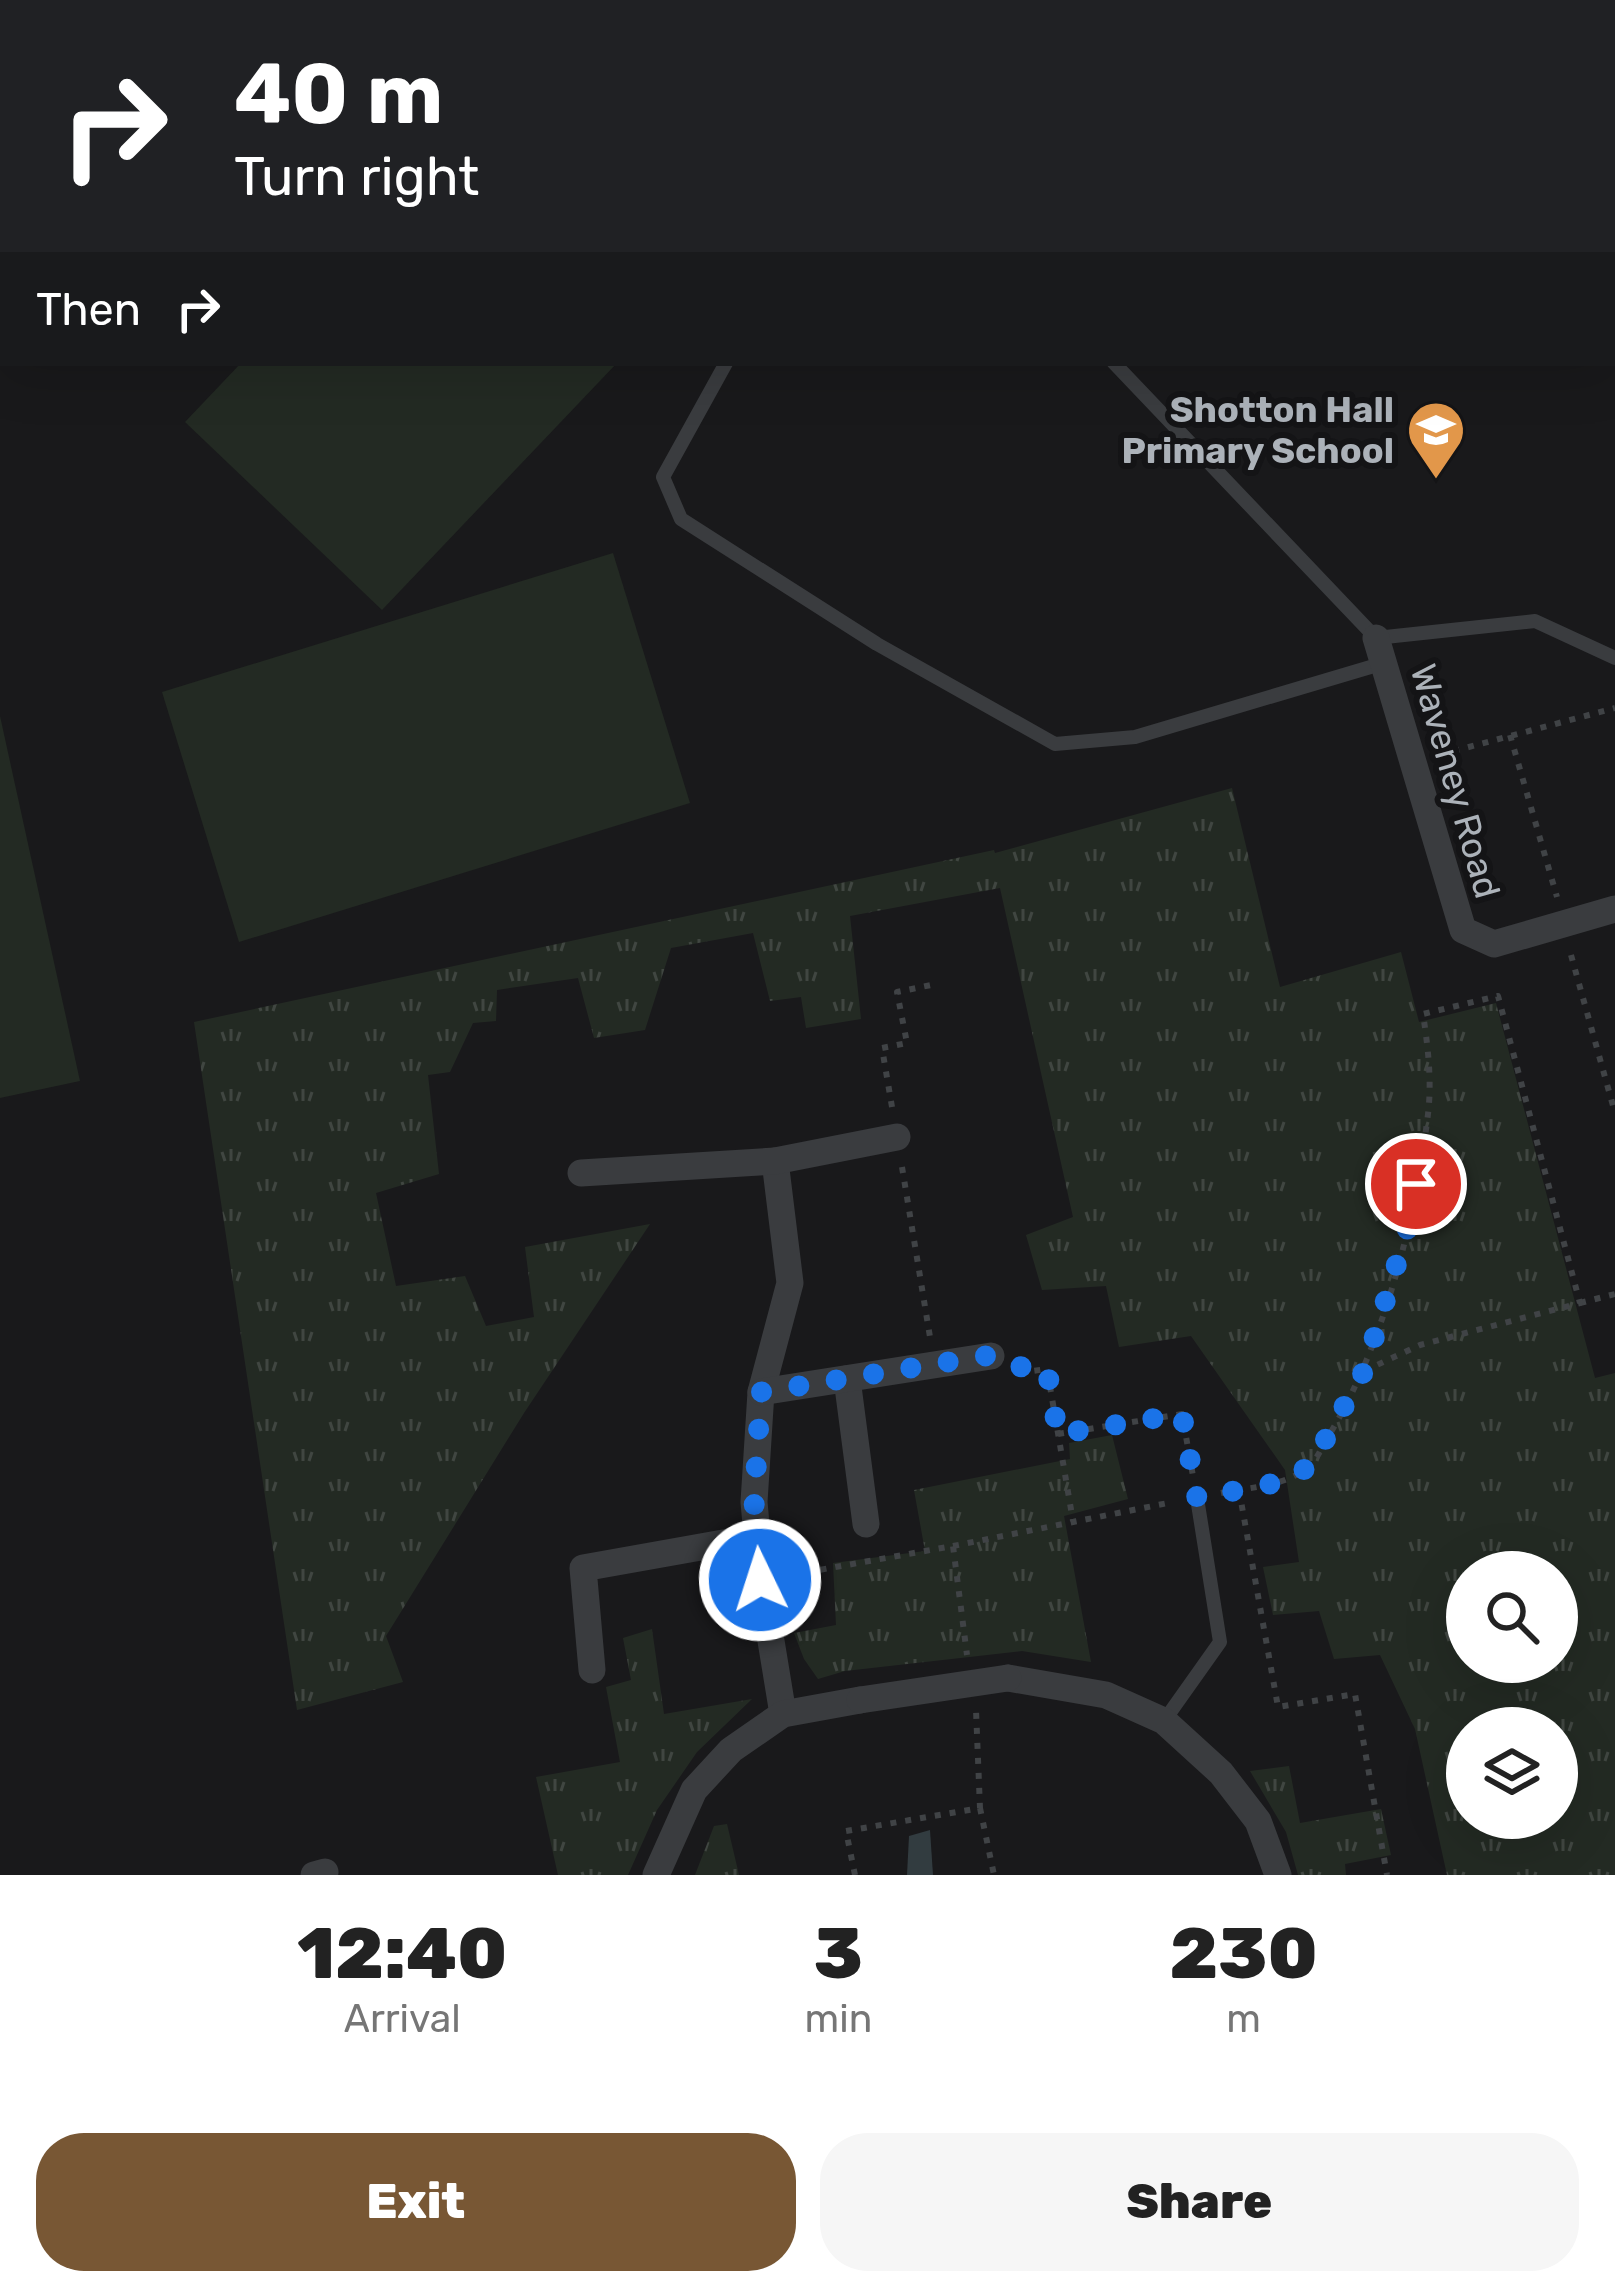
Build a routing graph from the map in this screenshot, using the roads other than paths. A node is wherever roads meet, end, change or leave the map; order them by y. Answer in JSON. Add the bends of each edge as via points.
{"nodes":[{"id":1,"x":724,"y":366,"type":"edge"},
{"id":2,"x":1117,"y":366,"type":"edge"},
{"id":3,"x":1380,"y":651,"type":"junction"},
{"id":4,"x":1615,"y":658,"type":"edge"},
{"id":5,"x":1615,"y":909,"type":"edge"},
{"id":6,"x":897,"y":1137,"type":"dead end"},
{"id":7,"x":775,"y":1161,"type":"junction"},
{"id":8,"x":581,"y":1173,"type":"dead end"},
{"id":9,"x":991,"y":1355,"type":"road end"},
{"id":10,"x":847,"y":1379,"type":"junction"},
{"id":11,"x":761,"y":1392,"type":"junction"},
{"id":12,"x":1197,"y":1498,"type":"road end"},
{"id":13,"x":866,"y":1524,"type":"dead end"},
{"id":14,"x":757,"y":1537,"type":"junction"},
{"id":15,"x":592,"y":1670,"type":"dead end"},
{"id":16,"x":783,"y":1714,"type":"junction"},
{"id":17,"x":1164,"y":1721,"type":"junction"},
{"id":18,"x":656,"y":1875,"type":"edge"},
{"id":19,"x":1278,"y":1875,"type":"edge"}],
"edges":[{"from":1,"to":3,"type":"lane","via":[[663,477],[681,519],[877,644],[1055,744],[1135,737]]},
{"from":2,"to":3,"type":"lane"},
{"from":3,"to":4,"type":"lane","via":[[1535,621]]},
{"from":3,"to":5,"type":"street","name":"Waveney Road","via":[[1462,930],[1494,944]]},
{"from":6,"to":7,"type":"street"},
{"from":7,"to":8,"type":"street"},
{"from":7,"to":11,"type":"street","via":[[790,1283]]},
{"from":9,"to":10,"type":"street"},
{"from":10,"to":11,"type":"street"},
{"from":10,"to":13,"type":"street"},
{"from":11,"to":14,"type":"street"},
{"from":12,"to":17,"type":"lane","via":[[1220,1642]]},
{"from":14,"to":15,"type":"street","via":[[583,1568]]},
{"from":14,"to":16,"type":"street"},
{"from":16,"to":17,"type":"street","bridge":true,"via":[[1008,1678],[1106,1695]]},
{"from":16,"to":18,"type":"street","via":[[731,1750],[694,1790]]},
{"from":17,"to":19,"type":"street","via":[[1221,1772],[1258,1821]]}]}
